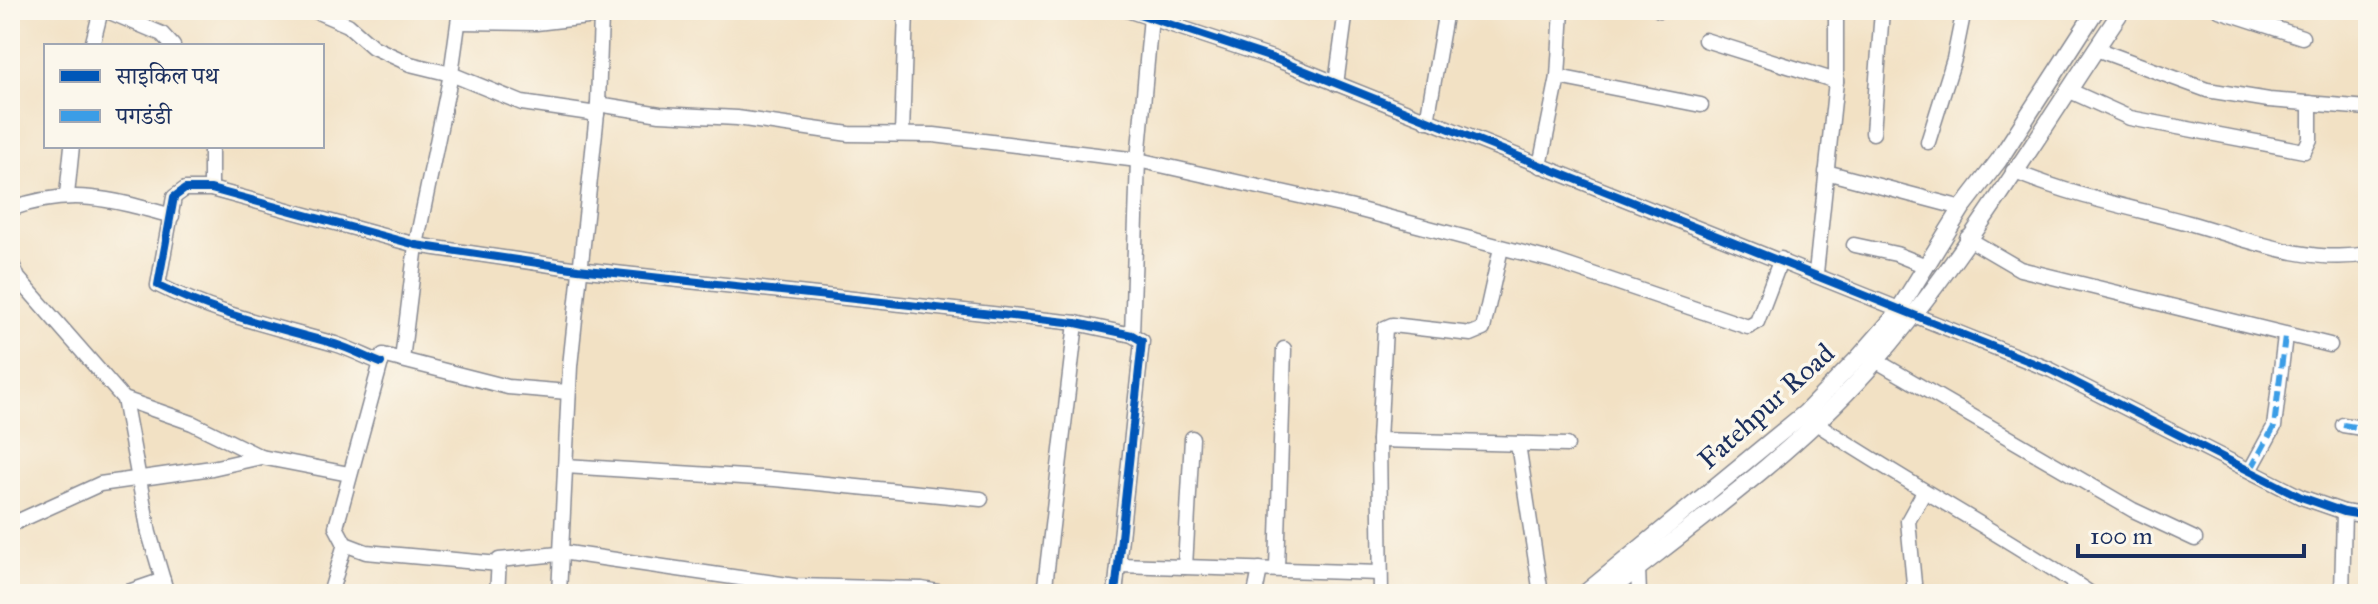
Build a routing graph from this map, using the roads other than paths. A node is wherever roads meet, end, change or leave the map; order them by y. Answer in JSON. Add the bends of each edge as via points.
{"nodes":[{"id":1,"x":103,"y":10,"type":"edge"},
{"id":2,"x":313,"y":10,"type":"edge"},
{"id":3,"x":648,"y":10,"type":"edge"},
{"id":4,"x":906,"y":10,"type":"edge"},
{"id":5,"x":1129,"y":10,"type":"edge"},
{"id":6,"x":1346,"y":10,"type":"edge"},
{"id":7,"x":1446,"y":10,"type":"edge"},
{"id":8,"x":1562,"y":10,"type":"edge"},
{"id":9,"x":1836,"y":10,"type":"edge"},
{"id":10,"x":1882,"y":10,"type":"edge"},
{"id":11,"x":1964,"y":10,"type":"edge"},
{"id":12,"x":2096,"y":10,"type":"edge"},
{"id":13,"x":2122,"y":10,"type":"edge"},
{"id":14,"x":2219,"y":10,"type":"edge"},
{"id":15,"x":460,"y":16,"type":"edge"},
{"id":16,"x":601,"y":16,"type":"junction"},
{"id":17,"x":1151,"y":17,"type":"junction"},
{"id":18,"x":2302,"y":37,"type":"dead end"},
{"id":19,"x":1705,"y":40,"type":"dead end"},
{"id":20,"x":93,"y":44,"type":"edge"},
{"id":21,"x":171,"y":44,"type":"edge"},
{"id":22,"x":2096,"y":49,"type":"junction"},
{"id":23,"x":451,"y":74,"type":"junction"},
{"id":24,"x":1558,"y":77,"type":"junction"},
{"id":25,"x":1836,"y":81,"type":"junction"},
{"id":26,"x":1336,"y":84,"type":"junction"},
{"id":27,"x":2068,"y":90,"type":"junction"},
{"id":28,"x":2310,"y":103,"type":"junction"},
{"id":29,"x":1701,"y":105,"type":"dead end"},
{"id":30,"x":2368,"y":108,"type":"edge"},
{"id":31,"x":598,"y":109,"type":"junction"},
{"id":32,"x":1427,"y":121,"type":"junction"},
{"id":33,"x":1873,"y":133,"type":"dead end"},
{"id":34,"x":902,"y":134,"type":"junction"},
{"id":35,"x":1928,"y":142,"type":"dead end"},
{"id":36,"x":72,"y":148,"type":"edge"},
{"id":37,"x":211,"y":148,"type":"edge"},
{"id":38,"x":1138,"y":160,"type":"junction"},
{"id":39,"x":1540,"y":166,"type":"junction"},
{"id":40,"x":2013,"y":171,"type":"junction"},
{"id":41,"x":1826,"y":172,"type":"junction"},
{"id":42,"x":211,"y":189,"type":"junction"},
{"id":43,"x":67,"y":195,"type":"junction"},
{"id":44,"x":1962,"y":208,"type":"junction"},
{"id":45,"x":10,"y":209,"type":"edge"},
{"id":46,"x":172,"y":216,"type":"junction"},
{"id":47,"x":1967,"y":238,"type":"junction"},
{"id":48,"x":416,"y":245,"type":"junction"},
{"id":49,"x":1854,"y":245,"type":"dead end"},
{"id":50,"x":1501,"y":248,"type":"junction"},
{"id":51,"x":2368,"y":254,"type":"edge"},
{"id":52,"x":10,"y":259,"type":"edge"},
{"id":53,"x":1781,"y":259,"type":"junction"},
{"id":54,"x":1926,"y":266,"type":"junction"},
{"id":55,"x":578,"y":269,"type":"junction"},
{"id":56,"x":1816,"y":273,"type":"junction"},
{"id":57,"x":1907,"y":311,"type":"junction"},
{"id":58,"x":1076,"y":323,"type":"junction"},
{"id":59,"x":1132,"y":335,"type":"junction"},
{"id":60,"x":2285,"y":336,"type":"junction"},
{"id":61,"x":2330,"y":345,"type":"dead end"},
{"id":62,"x":1284,"y":349,"type":"dead end"},
{"id":63,"x":402,"y":360,"type":"junction"},
{"id":64,"x":1875,"y":360,"type":"junction"},
{"id":65,"x":381,"y":363,"type":"junction"},
{"id":66,"x":568,"y":392,"type":"junction"},
{"id":67,"x":124,"y":399,"type":"junction"},
{"id":68,"x":1816,"y":423,"type":"junction"},
{"id":69,"x":2343,"y":425,"type":"dead end"},
{"id":70,"x":2368,"y":429,"type":"edge"},
{"id":71,"x":1192,"y":438,"type":"dead end"},
{"id":72,"x":1379,"y":440,"type":"junction"},
{"id":73,"x":1518,"y":444,"type":"junction"},
{"id":74,"x":1567,"y":445,"type":"dead end"},
{"id":75,"x":261,"y":457,"type":"junction"},
{"id":76,"x":565,"y":466,"type":"junction"},
{"id":77,"x":2251,"y":469,"type":"junction"},
{"id":78,"x":349,"y":474,"type":"junction"},
{"id":79,"x":140,"y":478,"type":"junction"},
{"id":80,"x":1924,"y":492,"type":"junction"},
{"id":81,"x":981,"y":499,"type":"dead end"},
{"id":82,"x":2344,"y":512,"type":"junction"},
{"id":83,"x":2368,"y":516,"type":"edge"},
{"id":84,"x":10,"y":525,"type":"edge"},
{"id":85,"x":2195,"y":539,"type":"dead end"},
{"id":86,"x":345,"y":544,"type":"junction"},
{"id":87,"x":559,"y":554,"type":"junction"},
{"id":88,"x":499,"y":564,"type":"junction"},
{"id":89,"x":1119,"y":565,"type":"junction"},
{"id":90,"x":1185,"y":567,"type":"junction"},
{"id":91,"x":1277,"y":568,"type":"junction"},
{"id":92,"x":1638,"y":568,"type":"junction"},
{"id":93,"x":1260,"y":569,"type":"junction"},
{"id":94,"x":1380,"y":573,"type":"junction"},
{"id":95,"x":165,"y":587,"type":"edge"},
{"id":96,"x":883,"y":591,"type":"edge"},
{"id":97,"x":122,"y":594,"type":"edge"},
{"id":98,"x":330,"y":594,"type":"edge"},
{"id":99,"x":497,"y":594,"type":"edge"},
{"id":100,"x":559,"y":594,"type":"edge"},
{"id":101,"x":950,"y":594,"type":"edge"},
{"id":102,"x":1044,"y":594,"type":"edge"},
{"id":103,"x":1115,"y":594,"type":"edge"},
{"id":104,"x":1255,"y":594,"type":"edge"},
{"id":105,"x":1381,"y":594,"type":"edge"},
{"id":106,"x":1541,"y":594,"type":"edge"},
{"id":107,"x":1584,"y":594,"type":"edge"},
{"id":108,"x":1605,"y":594,"type":"edge"},
{"id":109,"x":1639,"y":594,"type":"edge"},
{"id":110,"x":1915,"y":594,"type":"edge"},
{"id":111,"x":2091,"y":594,"type":"edge"},
{"id":112,"x":2342,"y":594,"type":"edge"}],
"edges":[{"from":1,"to":20,"type":"street"},
{"from":1,"to":21,"type":"street","via":[[162,34]]},
{"from":2,"to":23,"type":"street","via":[[348,25],[386,54]]},
{"from":3,"to":16,"type":"street"},
{"from":4,"to":34,"type":"street"},
{"from":5,"to":17,"type":"street"},
{"from":6,"to":26,"type":"street"},
{"from":7,"to":32,"type":"street"},
{"from":8,"to":24,"type":"street"},
{"from":9,"to":25,"type":"street"},
{"from":10,"to":33,"type":"street"},
{"from":11,"to":35,"type":"street"},
{"from":12,"to":44,"type":"street","name":"Fatehpur Road"},
{"from":13,"to":22,"type":"street"},
{"from":14,"to":18,"type":"street"},
{"from":15,"to":16,"type":"street","via":[[536,23]]},
{"from":15,"to":23,"type":"street"},
{"from":16,"to":31,"type":"street"},
{"from":17,"to":26,"type":"street"},
{"from":17,"to":38,"type":"street"},
{"from":19,"to":25,"type":"street"},
{"from":22,"to":27,"type":"street"},
{"from":22,"to":28,"type":"street","via":[[2207,90]]},
{"from":23,"to":31,"type":"street","via":[[522,103]]},
{"from":23,"to":48,"type":"street"},
{"from":24,"to":29,"type":"street"},
{"from":24,"to":39,"type":"street"},
{"from":25,"to":41,"type":"street"},
{"from":26,"to":32,"type":"street"},
{"from":27,"to":28,"type":"street","via":[[2130,118],[2304,151],[2310,139]]},
{"from":27,"to":40,"type":"street"},
{"from":28,"to":30,"type":"street"},
{"from":31,"to":34,"type":"street","via":[[737,118],[849,134]]},
{"from":31,"to":55,"type":"street"},
{"from":32,"to":39,"type":"street"},
{"from":34,"to":38,"type":"street"},
{"from":36,"to":43,"type":"street"},
{"from":37,"to":42,"type":"street"},
{"from":38,"to":50,"type":"street","via":[[1349,207]]},
{"from":38,"to":59,"type":"street"},
{"from":39,"to":53,"type":"street"},
{"from":40,"to":47,"type":"street"},
{"from":40,"to":51,"type":"street","via":[[2049,186],[2252,242],[2323,257]]},
{"from":41,"to":44,"type":"street"},
{"from":41,"to":56,"type":"street"},
{"from":42,"to":46,"type":"street","via":[[185,189],[174,197]]},
{"from":42,"to":48,"type":"street"},
{"from":43,"to":45,"type":"street"},
{"from":43,"to":46,"type":"street","via":[[115,200]]},
{"from":44,"to":54,"type":"street","name":"Fatehpur Road"},
{"from":46,"to":65,"type":"street","via":[[158,285],[257,324],[339,345]]},
{"from":47,"to":57,"type":"street"},
{"from":47,"to":60,"type":"street","via":[[2020,269]]},
{"from":48,"to":55,"type":"street"},
{"from":48,"to":63,"type":"street"},
{"from":49,"to":54,"type":"street"},
{"from":50,"to":53,"type":"street","via":[[1748,327],[1757,322]]},
{"from":50,"to":72,"type":"street","via":[[1483,329],[1471,334],[1385,328]]},
{"from":52,"to":67,"type":"street","via":[[18,278]]},
{"from":53,"to":56,"type":"street"},
{"from":54,"to":57,"type":"street","name":"Fatehpur Road"},
{"from":55,"to":58,"type":"street"},
{"from":55,"to":66,"type":"street"},
{"from":56,"to":57,"type":"street"},
{"from":57,"to":64,"type":"street"},
{"from":57,"to":77,"type":"street","via":[[2051,370]]},
{"from":57,"to":107,"type":"street","name":"Fatehpur Road","via":[[1805,413]]},
{"from":58,"to":59,"type":"street"},
{"from":58,"to":102,"type":"street"},
{"from":59,"to":89,"type":"street","via":[[1142,341]]},
{"from":60,"to":61,"type":"street"},
{"from":60,"to":77,"type":"street","via":[[2274,427]]},
{"from":62,"to":91,"type":"street"},
{"from":63,"to":65,"type":"street","via":[[383,355]]},
{"from":63,"to":66,"type":"street","via":[[508,387]]},
{"from":64,"to":68,"type":"street"},
{"from":64,"to":85,"type":"street","via":[[2133,510]]},
{"from":65,"to":78,"type":"street"},
{"from":66,"to":76,"type":"street"},
{"from":67,"to":75,"type":"street","via":[[192,423]]},
{"from":67,"to":79,"type":"street"},
{"from":68,"to":80,"type":"street"},
{"from":68,"to":92,"type":"street"},
{"from":69,"to":70,"type":"street"},
{"from":71,"to":90,"type":"street"},
{"from":72,"to":73,"type":"street"},
{"from":72,"to":94,"type":"street"},
{"from":73,"to":74,"type":"street"},
{"from":73,"to":106,"type":"street"},
{"from":75,"to":78,"type":"street"},
{"from":75,"to":79,"type":"street"},
{"from":76,"to":81,"type":"street"},
{"from":76,"to":87,"type":"street"},
{"from":77,"to":82,"type":"street","via":[[2301,497]]},
{"from":78,"to":86,"type":"street","via":[[336,527]]},
{"from":79,"to":84,"type":"street","via":[[100,484]]},
{"from":79,"to":95,"type":"street"},
{"from":80,"to":110,"type":"street","via":[[1908,521]]},
{"from":80,"to":111,"type":"street"},
{"from":82,"to":83,"type":"street"},
{"from":82,"to":112,"type":"street"},
{"from":86,"to":88,"type":"street","via":[[366,552]]},
{"from":86,"to":98,"type":"street"},
{"from":87,"to":88,"type":"street"},
{"from":87,"to":96,"type":"street","via":[[795,586]]},
{"from":87,"to":100,"type":"street"},
{"from":88,"to":99,"type":"street"},
{"from":89,"to":90,"type":"street"},
{"from":89,"to":103,"type":"street"},
{"from":90,"to":93,"type":"street"},
{"from":91,"to":93,"type":"street"},
{"from":91,"to":94,"type":"street"},
{"from":92,"to":108,"type":"street"},
{"from":92,"to":109,"type":"street"},
{"from":93,"to":104,"type":"street"},
{"from":94,"to":105,"type":"street"},
{"from":95,"to":97,"type":"street"},
{"from":96,"to":101,"type":"street"}]}
